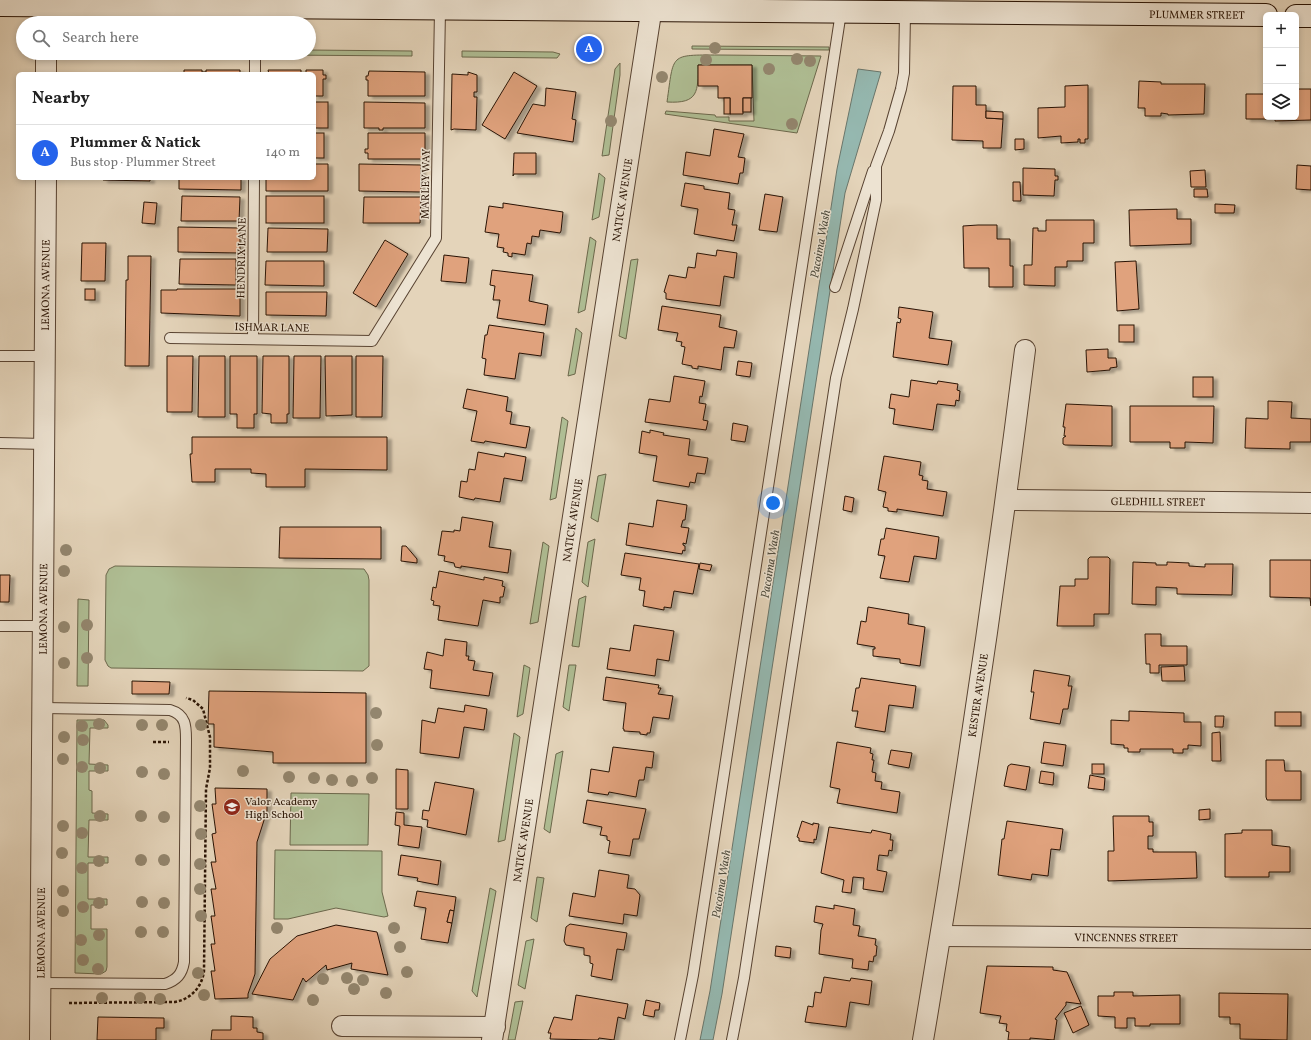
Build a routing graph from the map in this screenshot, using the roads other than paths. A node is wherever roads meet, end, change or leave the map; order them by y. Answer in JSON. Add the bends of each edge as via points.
{"nodes":[{"id":1,"x":0,"y":5,"type":"edge"},
{"id":2,"x":652,"y":5,"type":"edge"},
{"id":3,"x":48,"y":10,"type":"edge"},
{"id":4,"x":440,"y":10,"type":"junction"},
{"id":5,"x":841,"y":12,"type":"junction"},
{"id":6,"x":905,"y":13,"type":"junction"},
{"id":7,"x":256,"y":15,"type":"edge"},
{"id":8,"x":1263,"y":16,"type":"edge"},
{"id":9,"x":1299,"y":16,"type":"edge"},
{"id":10,"x":1311,"y":16,"type":"edge"},
{"id":11,"x":46,"y":60,"type":"edge"},
{"id":12,"x":255,"y":60,"type":"edge"},
{"id":13,"x":46,"y":72,"type":"edge"},
{"id":14,"x":255,"y":72,"type":"edge"},
{"id":15,"x":876,"y":166,"type":"junction"},
{"id":16,"x":46,"y":180,"type":"edge"},
{"id":17,"x":254,"y":180,"type":"edge"},
{"id":18,"x":835,"y":287,"type":"dead end"},
{"id":19,"x":170,"y":338,"type":"dead end"},
{"id":20,"x":253,"y":339,"type":"junction"},
{"id":21,"x":372,"y":340,"type":"joint"},
{"id":22,"x":1025,"y":350,"type":"dead end"},
{"id":23,"x":0,"y":356,"type":"edge"},
{"id":24,"x":46,"y":356,"type":"junction"},
{"id":25,"x":0,"y":443,"type":"edge"},
{"id":26,"x":45,"y":444,"type":"junction"},
{"id":27,"x":1006,"y":500,"type":"junction"},
{"id":28,"x":1311,"y":503,"type":"edge"},
{"id":29,"x":0,"y":626,"type":"edge"},
{"id":30,"x":43,"y":626,"type":"junction"},
{"id":31,"x":43,"y":708,"type":"junction"},
{"id":32,"x":941,"y":936,"type":"junction"},
{"id":33,"x":1311,"y":939,"type":"edge"},
{"id":34,"x":41,"y":983,"type":"junction"},
{"id":35,"x":342,"y":1026,"type":"dead end"},
{"id":36,"x":493,"y":1033,"type":"edge"},
{"id":37,"x":40,"y":1040,"type":"edge"},
{"id":38,"x":680,"y":1040,"type":"edge"},
{"id":39,"x":732,"y":1040,"type":"edge"},
{"id":40,"x":923,"y":1040,"type":"edge"}],
"edges":[{"from":1,"to":3,"type":"main road","name":"PLUMMER STREET"},
{"from":2,"to":4,"type":"main road","name":"PLUMMER STREET"},
{"from":2,"to":5,"type":"main road","name":"PLUMMER STREET"},
{"from":2,"to":36,"type":"street","name":"NATICK AVENUE"},
{"from":3,"to":7,"type":"main road","name":"PLUMMER STREET"},
{"from":4,"to":7,"type":"main road","name":"PLUMMER STREET"},
{"from":4,"to":21,"type":"lane","name":"MARLEY WAY","via":[[436,238]]},
{"from":5,"to":6,"type":"main road","name":"PLUMMER STREET"},
{"from":5,"to":38,"type":"lane","via":[[693,975]]},
{"from":6,"to":8,"type":"main road","name":"PLUMMER STREET"},
{"from":6,"to":15,"type":"lane","via":[[904,73],[901,89]]},
{"from":9,"to":10,"type":"main road"},
{"from":11,"to":13,"type":"street"},
{"from":12,"to":14,"type":"lane"},
{"from":15,"to":18,"type":"lane"},
{"from":15,"to":39,"type":"lane","via":[[876,200],[836,378],[744,978]]},
{"from":16,"to":24,"type":"street","name":"LEMONA AVENUE"},
{"from":17,"to":20,"type":"lane","name":"HENDRIX LANE"},
{"from":19,"to":20,"type":"lane","name":"ISHMAR LANE"},
{"from":20,"to":21,"type":"lane","name":"ISHMAR LANE"},
{"from":22,"to":27,"type":"street","name":"KESTER AVENUE"},
{"from":23,"to":24,"type":"lane"},
{"from":24,"to":26,"type":"street","name":"LEMONA AVENUE"},
{"from":25,"to":26,"type":"lane"},
{"from":26,"to":30,"type":"street","name":"LEMONA AVENUE"},
{"from":27,"to":28,"type":"street","name":"GLEDHILL STREET"},
{"from":27,"to":32,"type":"street","name":"KESTER AVENUE"},
{"from":29,"to":30,"type":"lane"},
{"from":30,"to":31,"type":"street","name":"LEMONA AVENUE"},
{"from":31,"to":34,"type":"street","name":"LEMONA AVENUE"},
{"from":31,"to":34,"type":"lane","via":[[170,710],[184,719],[186,742],[184,962],[181,974],[173,982],[165,984]]},
{"from":32,"to":33,"type":"street","name":"VINCENNES STREET"},
{"from":32,"to":40,"type":"street","name":"KESTER AVENUE"},
{"from":34,"to":37,"type":"street","name":"LEMONA AVENUE"},
{"from":35,"to":36,"type":"street"}]}
